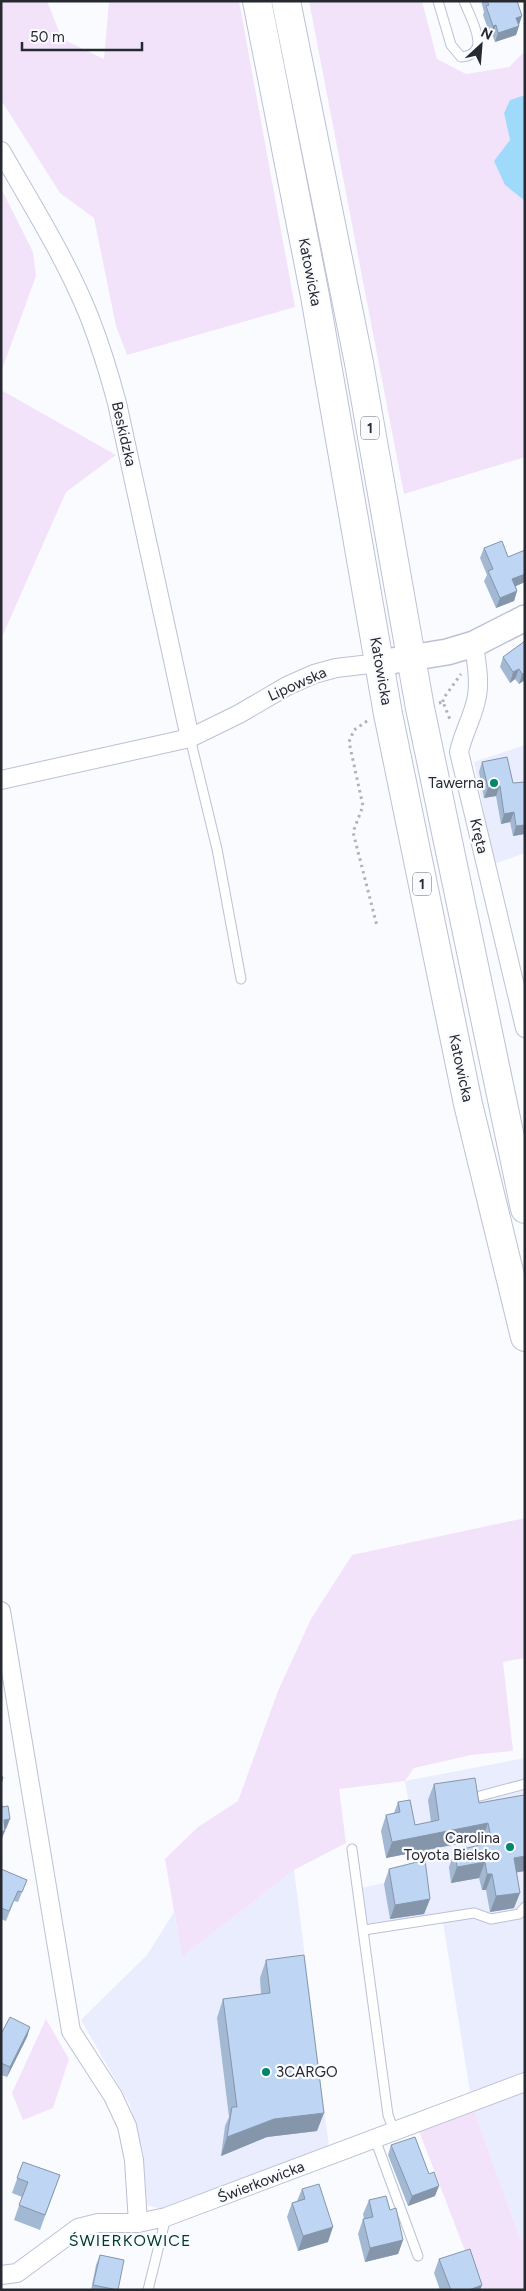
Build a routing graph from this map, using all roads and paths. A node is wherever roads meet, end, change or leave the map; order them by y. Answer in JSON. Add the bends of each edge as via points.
{"nodes":[{"id":1,"x":257,"y":1,"type":"edge"},
{"id":2,"x":286,"y":1,"type":"edge"},
{"id":3,"x":438,"y":1,"type":"edge"},
{"id":4,"x":464,"y":1,"type":"edge"},
{"id":5,"x":1,"y":151,"type":"edge"},
{"id":6,"x":525,"y":618,"type":"edge"},
{"id":7,"x":474,"y":644,"type":"junction"},
{"id":8,"x":411,"y":659,"type":"junction"},
{"id":9,"x":379,"y":663,"type":"junction"},
{"id":10,"x":190,"y":738,"type":"junction"},
{"id":11,"x":1,"y":780,"type":"edge"},
{"id":12,"x":242,"y":978,"type":"dead end"},
{"id":13,"x":525,"y":1028,"type":"edge"},
{"id":14,"x":525,"y":1209,"type":"edge"},
{"id":15,"x":525,"y":1337,"type":"edge"},
{"id":16,"x":1,"y":1611,"type":"edge"},
{"id":17,"x":525,"y":1784,"type":"edge"},
{"id":18,"x":480,"y":1796,"type":"edge"},
{"id":19,"x":352,"y":1848,"type":"dead end"},
{"id":20,"x":525,"y":1906,"type":"edge"},
{"id":21,"x":364,"y":1930,"type":"junction"},
{"id":22,"x":525,"y":2082,"type":"edge"},
{"id":23,"x":394,"y":2131,"type":"junction"},
{"id":24,"x":375,"y":2139,"type":"junction"},
{"id":25,"x":166,"y":2217,"type":"junction"},
{"id":26,"x":138,"y":2223,"type":"junction"},
{"id":27,"x":418,"y":2256,"type":"dead end"},
{"id":28,"x":1,"y":2275,"type":"edge"},
{"id":29,"x":148,"y":2290,"type":"edge"}],
"edges":[{"from":1,"to":9,"type":"main road","name":"Katowicka","number":"1","via":[[315,296]]},
{"from":2,"to":8,"type":"main road","name":"Katowicka","number":"1","via":[[359,363]]},
{"from":3,"to":4,"type":"lane","via":[[451,45],[461,57],[471,56],[478,50],[479,41]]},
{"from":5,"to":10,"type":"street","name":"Beskidzka","via":[[70,276],[105,359],[118,403]]},
{"from":6,"to":7,"type":"street","name":"Lipowska"},
{"from":7,"to":8,"type":"street","name":"Lipowska"},
{"from":7,"to":13,"type":"street","name":"Kręta","via":[[477,695],[459,752]]},
{"from":8,"to":9,"type":"street","name":"Lipowska"},
{"from":8,"to":14,"type":"main road","name":"Katowicka","number":"1"},
{"from":9,"to":10,"type":"street","name":"Lipowska","via":[[314,674]]},
{"from":9,"to":15,"type":"main road","name":"Katowicka","number":"1","via":[[464,1086]]},
{"from":10,"to":11,"type":"street","name":"Lipowska"},
{"from":10,"to":12,"type":"lane","via":[[217,849]]},
{"from":16,"to":26,"type":"street","via":[[71,2031],[113,2096],[127,2126],[134,2160]]},
{"from":17,"to":18,"type":"lane"},
{"from":19,"to":21,"type":"lane"},
{"from":20,"to":21,"type":"lane","via":[[519,1914],[491,1919],[474,1912]]},
{"from":21,"to":23,"type":"lane","via":[[388,2115]]},
{"from":22,"to":23,"type":"street","name":"Świerkowicka"},
{"from":23,"to":24,"type":"street","name":"Świerkowicka"},
{"from":24,"to":25,"type":"street","name":"Świerkowicka"},
{"from":24,"to":27,"type":"lane"},
{"from":25,"to":26,"type":"street","name":"Świerkowicka"},
{"from":25,"to":29,"type":"lane"},
{"from":26,"to":28,"type":"street","name":"Świerkowicka","via":[[98,2222],[78,2228],[16,2273]]}]}
